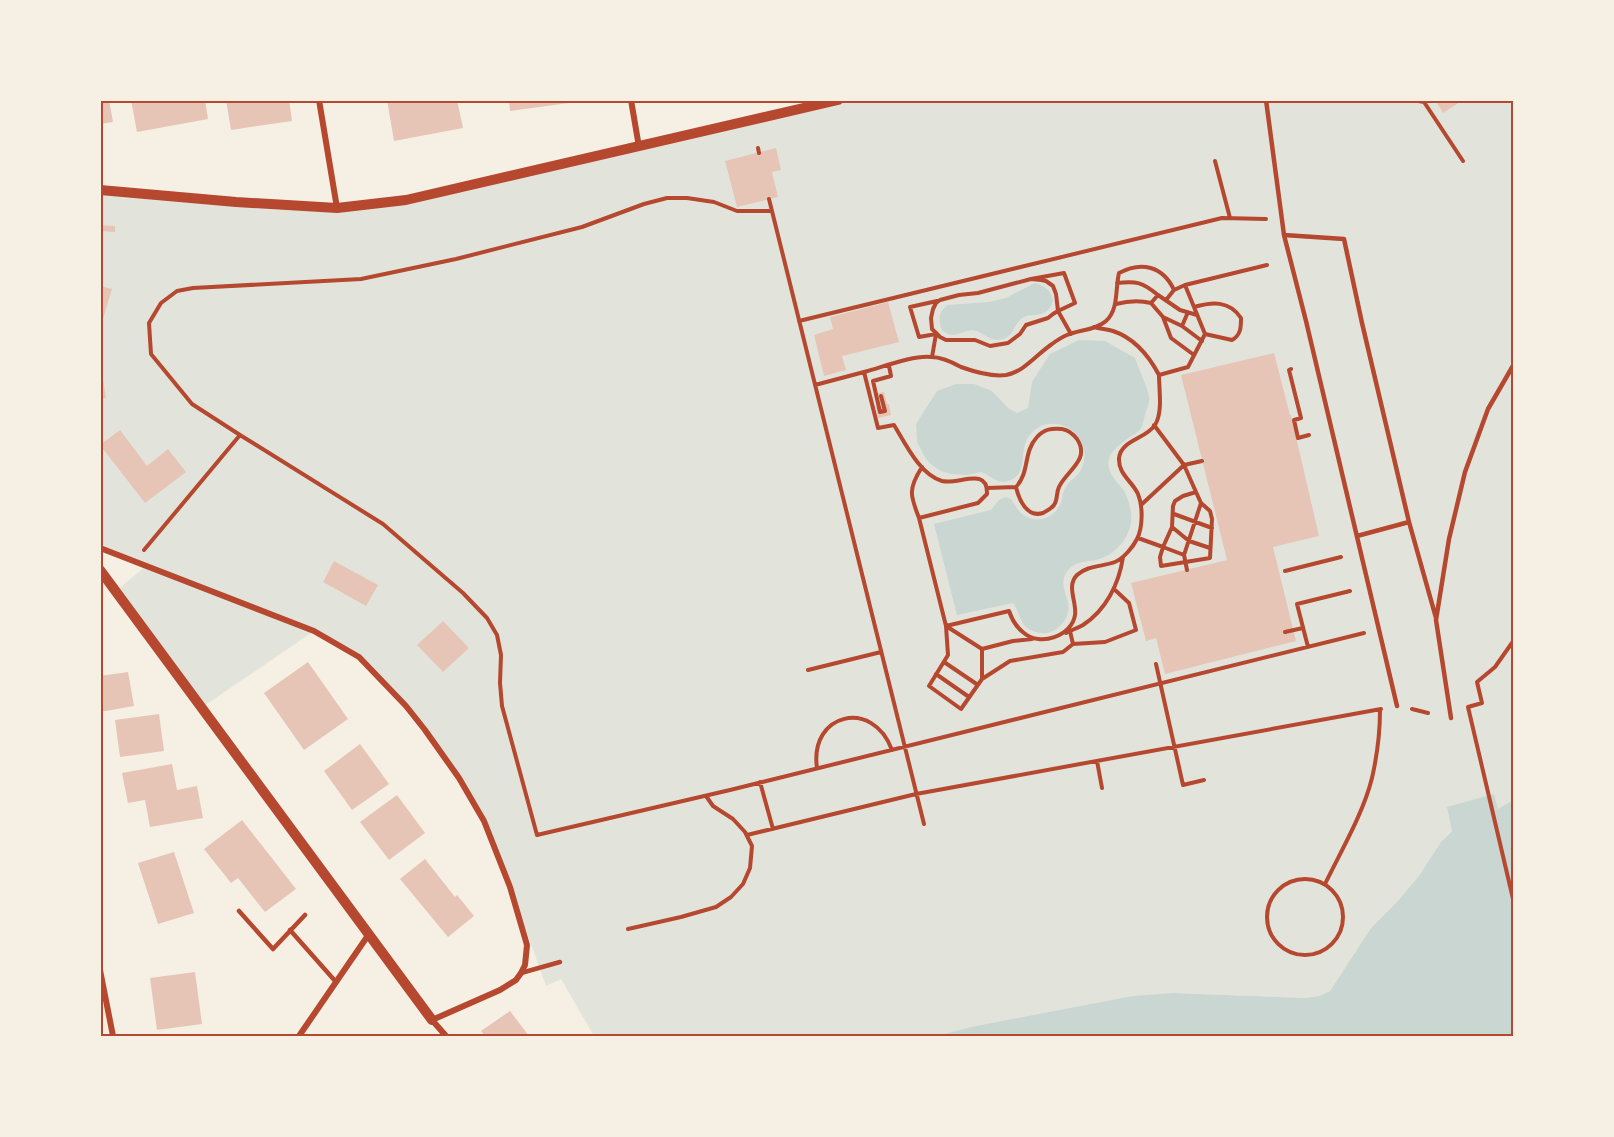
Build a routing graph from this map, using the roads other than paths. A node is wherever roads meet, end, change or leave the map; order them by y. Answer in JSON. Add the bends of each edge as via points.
{"nodes":[{"id":1,"x":319,"y":100,"type":"edge"},
{"id":2,"x":631,"y":100,"type":"edge"},
{"id":3,"x":838,"y":100,"type":"edge"},
{"id":4,"x":1266,"y":100,"type":"edge"},
{"id":5,"x":639,"y":147,"type":"junction"},
{"id":6,"x":100,"y":190,"type":"edge"},
{"id":7,"x":337,"y":208,"type":"junction"},
{"id":8,"x":1284,"y":235,"type":"junction"},
{"id":9,"x":1514,"y":364,"type":"edge"},
{"id":10,"x":1409,"y":522,"type":"junction"},
{"id":11,"x":1357,"y":536,"type":"junction"},
{"id":12,"x":100,"y":548,"type":"edge"},
{"id":13,"x":100,"y":570,"type":"edge"},
{"id":14,"x":1437,"y":620,"type":"junction"},
{"id":15,"x":1397,"y":706,"type":"road end"},
{"id":16,"x":1452,"y":718,"type":"dead end"},
{"id":17,"x":239,"y":911,"type":"dead end"},
{"id":18,"x":305,"y":915,"type":"dead end"},
{"id":19,"x":290,"y":930,"type":"junction"},
{"id":20,"x":369,"y":934,"type":"junction"},
{"id":21,"x":560,"y":962,"type":"dead end"},
{"id":22,"x":100,"y":970,"type":"edge"},
{"id":23,"x":521,"y":973,"type":"junction"},
{"id":24,"x":336,"y":982,"type":"junction"},
{"id":25,"x":432,"y":1020,"type":"junction"},
{"id":26,"x":113,"y":1036,"type":"edge"},
{"id":27,"x":299,"y":1036,"type":"edge"},
{"id":28,"x":446,"y":1036,"type":"edge"}],
"edges":[{"from":1,"to":7,"type":"street"},
{"from":2,"to":5,"type":"street"},
{"from":3,"to":5,"type":"street"},
{"from":4,"to":8,"type":"lane"},
{"from":5,"to":7,"type":"street","via":[[406,200]]},
{"from":6,"to":7,"type":"street"},
{"from":8,"to":10,"type":"lane","via":[[1344,239]]},
{"from":8,"to":11,"type":"lane"},
{"from":9,"to":14,"type":"lane","via":[[1488,409],[1465,472],[1449,539]]},
{"from":10,"to":11,"type":"lane"},
{"from":10,"to":14,"type":"lane"},
{"from":11,"to":15,"type":"lane"},
{"from":12,"to":23,"type":"street","via":[[314,631],[359,657],[425,729],[484,821],[527,945]]},
{"from":13,"to":20,"type":"street"},
{"from":14,"to":16,"type":"lane"},
{"from":17,"to":19,"type":"lane","via":[[273,949]]},
{"from":18,"to":19,"type":"lane"},
{"from":19,"to":24,"type":"lane"},
{"from":20,"to":24,"type":"street"},
{"from":20,"to":25,"type":"street"},
{"from":21,"to":23,"type":"lane"},
{"from":22,"to":26,"type":"street"},
{"from":23,"to":25,"type":"street","via":[[500,990]]},
{"from":24,"to":27,"type":"street"},
{"from":25,"to":28,"type":"street"}]}
